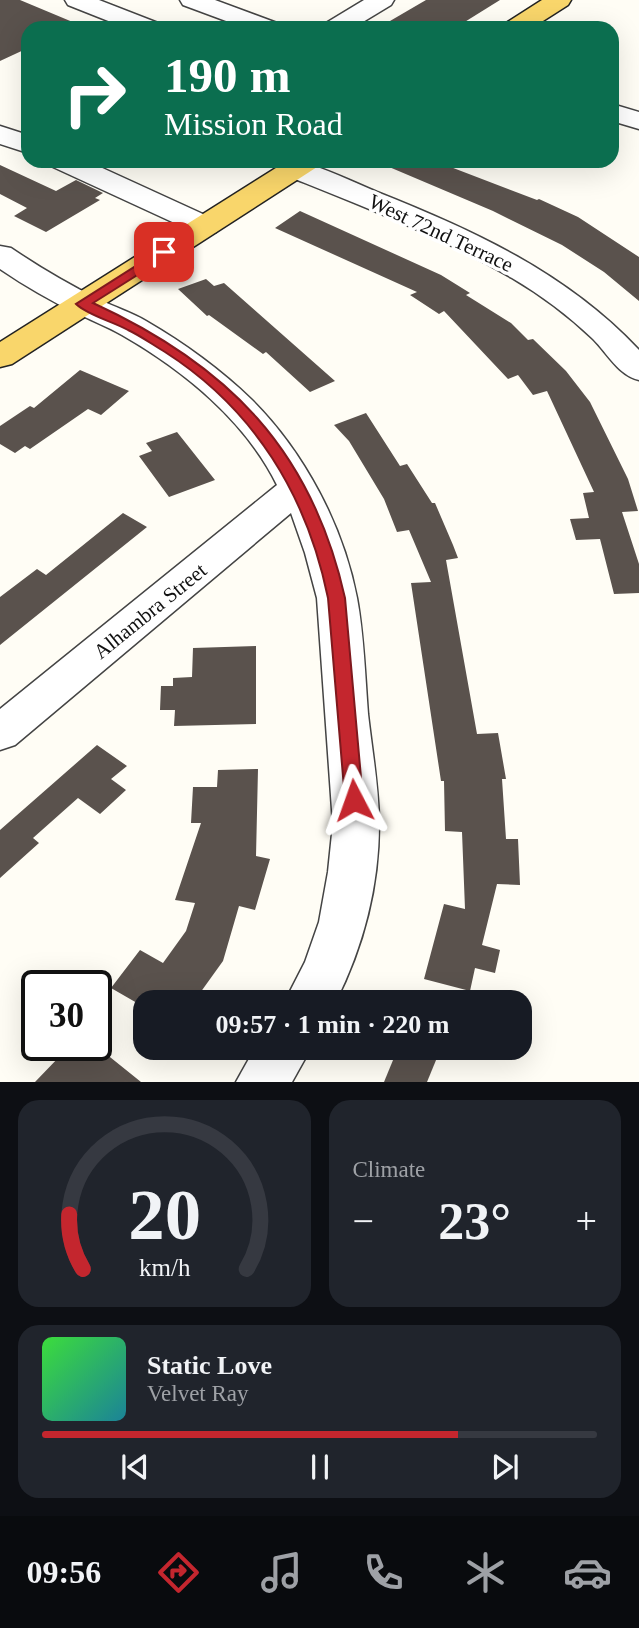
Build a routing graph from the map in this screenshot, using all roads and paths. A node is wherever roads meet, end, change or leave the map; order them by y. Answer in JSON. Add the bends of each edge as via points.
{"nodes":[{"id":1,"x":78,"y":0,"type":"edge"},
{"id":2,"x":191,"y":0,"type":"edge"},
{"id":3,"x":382,"y":0,"type":"edge"},
{"id":4,"x":559,"y":0,"type":"edge"},
{"id":5,"x":131,"y":21,"type":"edge"},
{"id":6,"x":249,"y":21,"type":"edge"},
{"id":7,"x":347,"y":21,"type":"edge"},
{"id":8,"x":526,"y":21,"type":"edge"},
{"id":9,"x":619,"y":114,"type":"edge"},
{"id":10,"x":639,"y":121,"type":"edge"},
{"id":11,"x":0,"y":134,"type":"edge"},
{"id":12,"x":21,"y":142,"type":"edge"},
{"id":13,"x":78,"y":168,"type":"edge"},
{"id":14,"x":296,"y":168,"type":"edge"},
{"id":15,"x":308,"y":168,"type":"edge"},
{"id":16,"x":205,"y":226,"type":"junction"},
{"id":17,"x":0,"y":255,"type":"edge"},
{"id":18,"x":83,"y":304,"type":"junction"},
{"id":19,"x":0,"y":356,"type":"edge"},
{"id":20,"x":639,"y":370,"type":"edge"},
{"id":21,"x":298,"y":487,"type":"junction"},
{"id":22,"x":0,"y":733,"type":"edge"},
{"id":23,"x":316,"y":990,"type":"edge"},
{"id":24,"x":277,"y":1060,"type":"edge"},
{"id":25,"x":262,"y":1082,"type":"edge"}],
"edges":[{"from":1,"to":5,"type":"street"},
{"from":2,"to":6,"type":"street"},
{"from":3,"to":7,"type":"street"},
{"from":4,"to":8,"type":"main road"},
{"from":9,"to":10,"type":"street"},
{"from":11,"to":12,"type":"street"},
{"from":13,"to":16,"type":"street"},
{"from":14,"to":16,"type":"main road"},
{"from":15,"to":20,"type":"street","name":"West 72nd Terrace","via":[[531,276],[581,313]]},
{"from":16,"to":18,"type":"main road"},
{"from":17,"to":18,"type":"street"},
{"from":18,"to":19,"type":"main road"},
{"from":18,"to":21,"type":"street","via":[[134,327],[221,388],[275,448]]},
{"from":21,"to":22,"type":"street","name":"Alhambra Street"},
{"from":21,"to":23,"type":"street","via":[[311,512],[337,598],[356,824],[343,922]]},
{"from":24,"to":25,"type":"street"}]}
